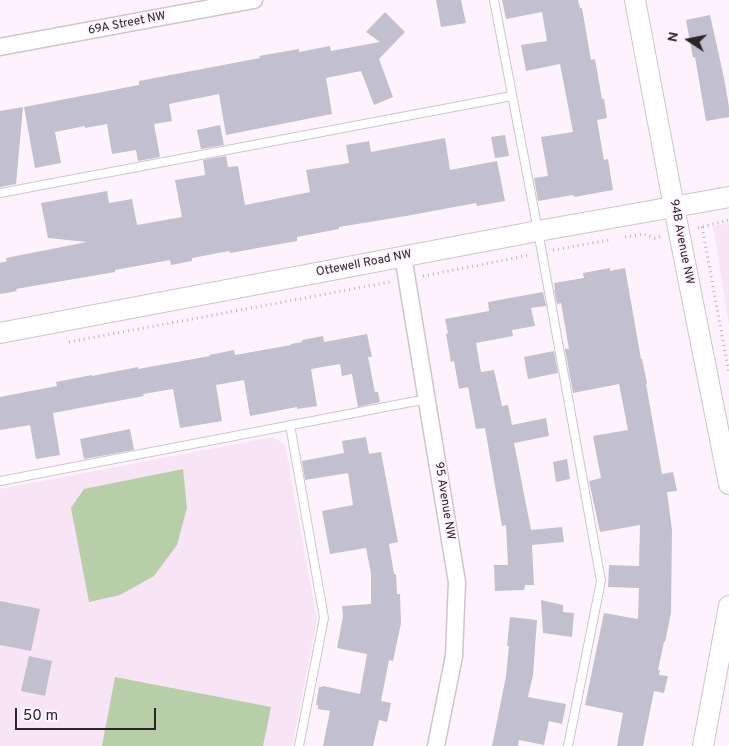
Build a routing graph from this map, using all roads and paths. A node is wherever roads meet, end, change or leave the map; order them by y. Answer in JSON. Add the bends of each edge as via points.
{"nodes":[{"id":1,"x":254,"y":0,"type":"edge"},
{"id":2,"x":494,"y":0,"type":"edge"},
{"id":3,"x":635,"y":0,"type":"edge"},
{"id":4,"x":0,"y":47,"type":"edge"},
{"id":5,"x":512,"y":96,"type":"junction"},
{"id":6,"x":0,"y":193,"type":"edge"},
{"id":7,"x":729,"y":198,"type":"edge"},
{"id":8,"x":674,"y":207,"type":"junction"},
{"id":9,"x":729,"y":220,"type":"edge"},
{"id":10,"x":538,"y":231,"type":"junction"},
{"id":11,"x":621,"y":238,"type":"dead end"},
{"id":12,"x":654,"y":238,"type":"dead end"},
{"id":13,"x":612,"y":239,"type":"dead end"},
{"id":14,"x":542,"y":253,"type":"junction"},
{"id":15,"x":403,"y":256,"type":"junction"},
{"id":16,"x":407,"y":279,"type":"junction"},
{"id":17,"x":0,"y":333,"type":"edge"},
{"id":18,"x":63,"y":343,"type":"dead end"},
{"id":19,"x":729,"y":373,"type":"edge"},
{"id":20,"x":427,"y":399,"type":"junction"},
{"id":21,"x":290,"y":425,"type":"junction"},
{"id":22,"x":0,"y":481,"type":"edge"},
{"id":23,"x":729,"y":484,"type":"edge"},
{"id":24,"x":729,"y":606,"type":"edge"},
{"id":25,"x":299,"y":746,"type":"edge"},
{"id":26,"x":436,"y":746,"type":"edge"},
{"id":27,"x":568,"y":746,"type":"edge"},
{"id":28,"x":703,"y":746,"type":"edge"}],
"edges":[{"from":1,"to":4,"type":"street","name":"69A Street NW"},
{"from":2,"to":5,"type":"lane"},
{"from":3,"to":8,"type":"street","name":"94B Avenue NW"},
{"from":5,"to":6,"type":"lane"},
{"from":5,"to":10,"type":"lane"},
{"from":7,"to":8,"type":"street","name":"Ottewell Road NW"},
{"from":8,"to":10,"type":"street","name":"Ottewell Road NW"},
{"from":8,"to":23,"type":"street","name":"94B Avenue NW"},
{"from":9,"to":19,"type":"path","via":[[702,227]]},
{"from":10,"to":14,"type":"lane"},
{"from":10,"to":15,"type":"street","name":"Ottewell Road NW"},
{"from":11,"to":12,"type":"path","via":[[643,234]]},
{"from":13,"to":14,"type":"path"},
{"from":14,"to":16,"type":"path"},
{"from":14,"to":27,"type":"lane","via":[[601,581]]},
{"from":15,"to":16,"type":"street","name":"95 Avenue NW"},
{"from":15,"to":17,"type":"street","name":"Ottewell Road NW"},
{"from":16,"to":18,"type":"path"},
{"from":16,"to":20,"type":"street","name":"95 Avenue NW"},
{"from":20,"to":21,"type":"lane"},
{"from":20,"to":26,"type":"street","name":"95 Avenue NW","via":[[458,582],[454,656]]},
{"from":21,"to":22,"type":"lane"},
{"from":21,"to":25,"type":"lane","via":[[324,618]]},
{"from":24,"to":28,"type":"street"}]}
